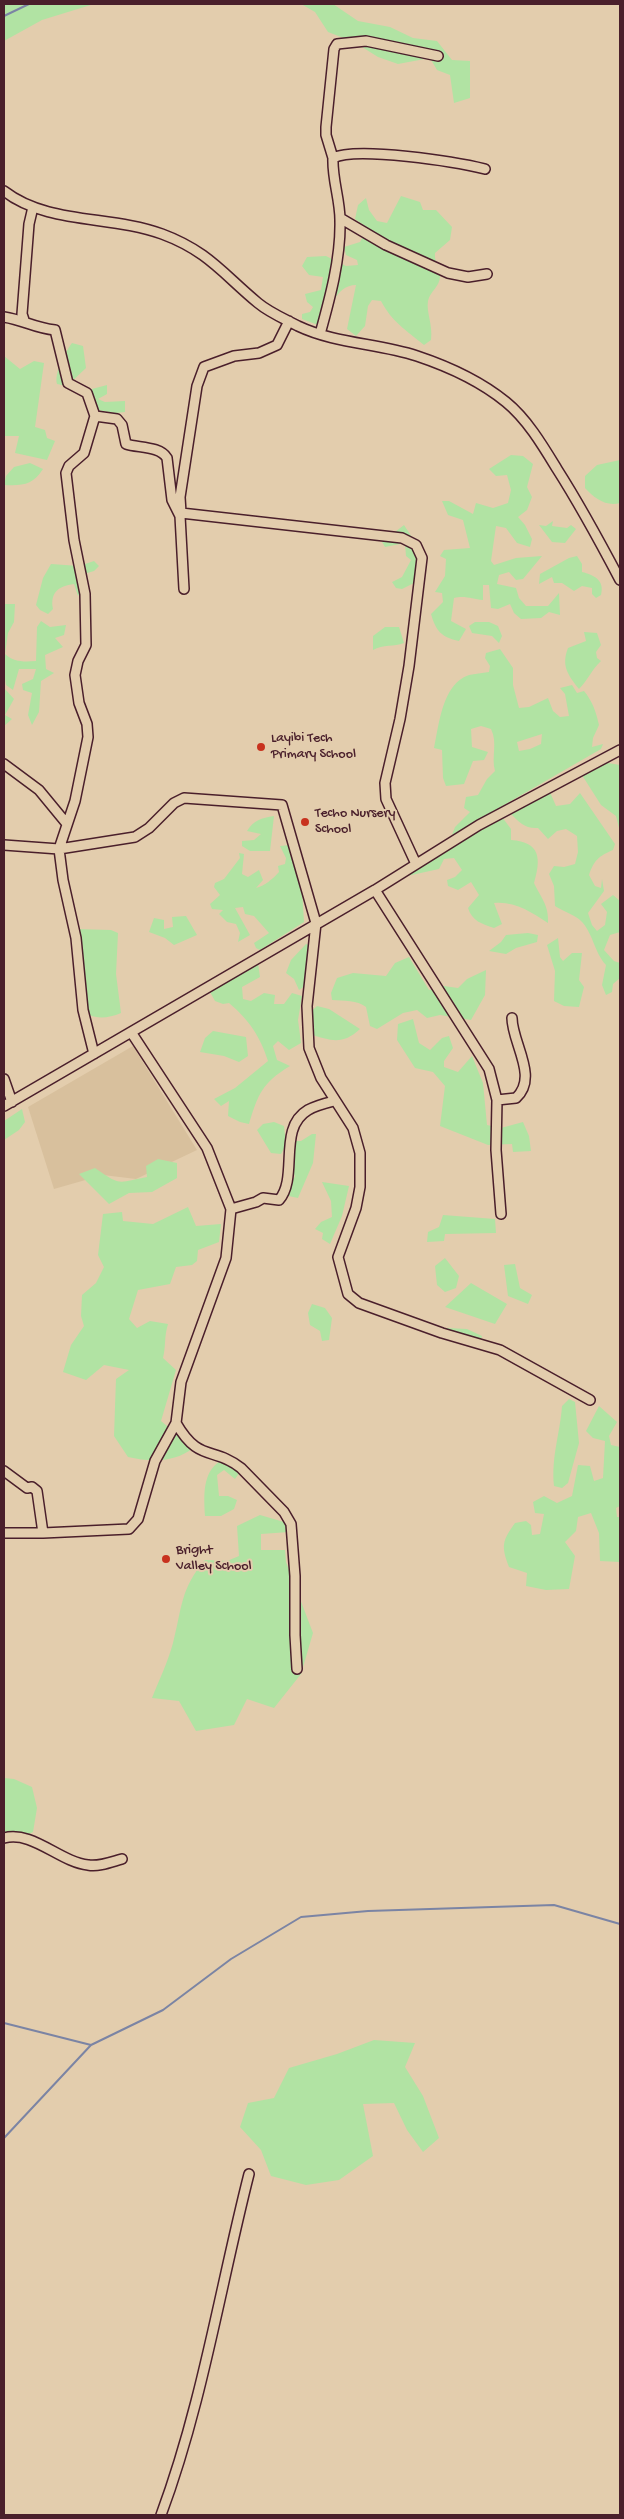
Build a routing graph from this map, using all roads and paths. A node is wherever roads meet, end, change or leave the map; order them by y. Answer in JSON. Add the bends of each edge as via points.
{"nodes":[{"id":1,"x":438,"y":56,"type":"dead end"},
{"id":2,"x":333,"y":158,"type":"junction"},
{"id":3,"x":485,"y":169,"type":"dead end"},
{"id":4,"x":4,"y":191,"type":"edge"},
{"id":5,"x":33,"y":207,"type":"junction"},
{"id":6,"x":340,"y":218,"type":"junction"},
{"id":7,"x":487,"y":274,"type":"dead end"},
{"id":8,"x":4,"y":317,"type":"edge"},
{"id":9,"x":24,"y":320,"type":"junction"},
{"id":10,"x":289,"y":321,"type":"junction"},
{"id":11,"x":320,"y":334,"type":"junction"},
{"id":12,"x":95,"y":416,"type":"junction"},
{"id":13,"x":620,"y":580,"type":"edge"},
{"id":14,"x":184,"y":589,"type":"dead end"},
{"id":15,"x":620,"y":750,"type":"edge"},
{"id":16,"x":4,"y":764,"type":"edge"},
{"id":17,"x":67,"y":824,"type":"junction"},
{"id":18,"x":4,"y":845,"type":"edge"},
{"id":19,"x":59,"y":849,"type":"junction"},
{"id":20,"x":416,"y":864,"type":"junction"},
{"id":21,"x":375,"y":890,"type":"junction"},
{"id":22,"x":316,"y":923,"type":"junction"},
{"id":23,"x":512,"y":1018,"type":"dead end"},
{"id":24,"x":132,"y":1032,"type":"junction"},
{"id":25,"x":94,"y":1054,"type":"junction"},
{"id":26,"x":4,"y":1079,"type":"edge"},
{"id":27,"x":334,"y":1100,"type":"junction"},
{"id":28,"x":497,"y":1100,"type":"junction"},
{"id":29,"x":8,"y":1104,"type":"edge"},
{"id":30,"x":231,"y":1208,"type":"junction"},
{"id":31,"x":501,"y":1214,"type":"dead end"},
{"id":32,"x":590,"y":1400,"type":"dead end"},
{"id":33,"x":176,"y":1423,"type":"junction"},
{"id":34,"x":4,"y":1470,"type":"edge"},
{"id":35,"x":43,"y":1532,"type":"junction"},
{"id":36,"x":4,"y":1533,"type":"edge"},
{"id":37,"x":298,"y":1669,"type":"dead end"},
{"id":38,"x":4,"y":1838,"type":"edge"},
{"id":39,"x":122,"y":1859,"type":"dead end"},
{"id":40,"x":249,"y":2174,"type":"dead end"},
{"id":41,"x":162,"y":2515,"type":"edge"}],
"edges":[{"from":1,"to":2,"type":"street","via":[[366,41],[337,44],[326,128]]},
{"from":2,"to":3,"type":"street","via":[[344,153],[365,154],[453,161]]},
{"from":2,"to":6,"type":"street"},
{"from":4,"to":5,"type":"street","via":[[15,200]]},
{"from":5,"to":9,"type":"street","via":[[28,235]]},
{"from":5,"to":10,"type":"street","via":[[69,216],[115,221],[171,237],[208,257],[259,304]]},
{"from":6,"to":7,"type":"street","via":[[386,245],[448,273],[468,277]]},
{"from":6,"to":11,"type":"street","via":[[334,275]]},
{"from":8,"to":9,"type":"street"},
{"from":9,"to":12,"type":"street","via":[[31,326],[55,330],[68,383],[87,393]]},
{"from":10,"to":11,"type":"street"},
{"from":10,"to":20,"type":"street","via":[[277,345],[259,354],[234,356],[204,368],[196,395],[180,497],[181,513],[402,538],[416,545],[422,558],[409,666],[385,783],[386,799]]},
{"from":11,"to":13,"type":"street","via":[[354,344],[403,351],[443,364],[507,402],[540,443],[585,515]]},
{"from":12,"to":14,"type":"street","via":[[117,419],[122,425],[126,444],[164,453],[167,458],[172,500],[180,516]]},
{"from":12,"to":17,"type":"street","via":[[84,453],[66,473],[85,594],[86,645],[75,675],[78,703],[87,724],[88,737],[85,762]]},
{"from":15,"to":20,"type":"street","via":[[479,825]]},
{"from":16,"to":17,"type":"street","via":[[39,790]]},
{"from":17,"to":19,"type":"street"},
{"from":18,"to":19,"type":"street"},
{"from":19,"to":22,"type":"street","via":[[135,836],[184,798],[282,805]]},
{"from":19,"to":25,"type":"street","via":[[76,938],[83,1010]]},
{"from":20,"to":21,"type":"street"},
{"from":21,"to":22,"type":"street"},
{"from":21,"to":28,"type":"street","via":[[481,1053]]},
{"from":22,"to":24,"type":"street"},
{"from":22,"to":27,"type":"street","via":[[306,1006],[307,1030],[315,1063]]},
{"from":23,"to":28,"type":"street","via":[[513,1034],[525,1068],[524,1084],[516,1098]]},
{"from":24,"to":25,"type":"street"},
{"from":24,"to":30,"type":"street","via":[[207,1148]]},
{"from":25,"to":29,"type":"street"},
{"from":26,"to":29,"type":"street"},
{"from":27,"to":30,"type":"street","via":[[308,1110],[296,1123],[291,1140],[287,1189],[279,1200],[262,1198]]},
{"from":27,"to":32,"type":"street","via":[[353,1128],[361,1163],[356,1208],[338,1257],[348,1294],[359,1303],[500,1350]]},
{"from":28,"to":31,"type":"street","via":[[496,1150]]},
{"from":30,"to":33,"type":"street","via":[[226,1258],[181,1382]]},
{"from":33,"to":35,"type":"street","via":[[154,1461],[133,1527]]},
{"from":33,"to":37,"type":"street","via":[[195,1448],[242,1468],[284,1512],[291,1524]]},
{"from":34,"to":35,"type":"street","via":[[27,1488],[37,1491]]},
{"from":35,"to":36,"type":"street"},
{"from":38,"to":39,"type":"street","via":[[25,1839],[89,1866]]},
{"from":40,"to":41,"type":"street","via":[[202,2382]]}]}
